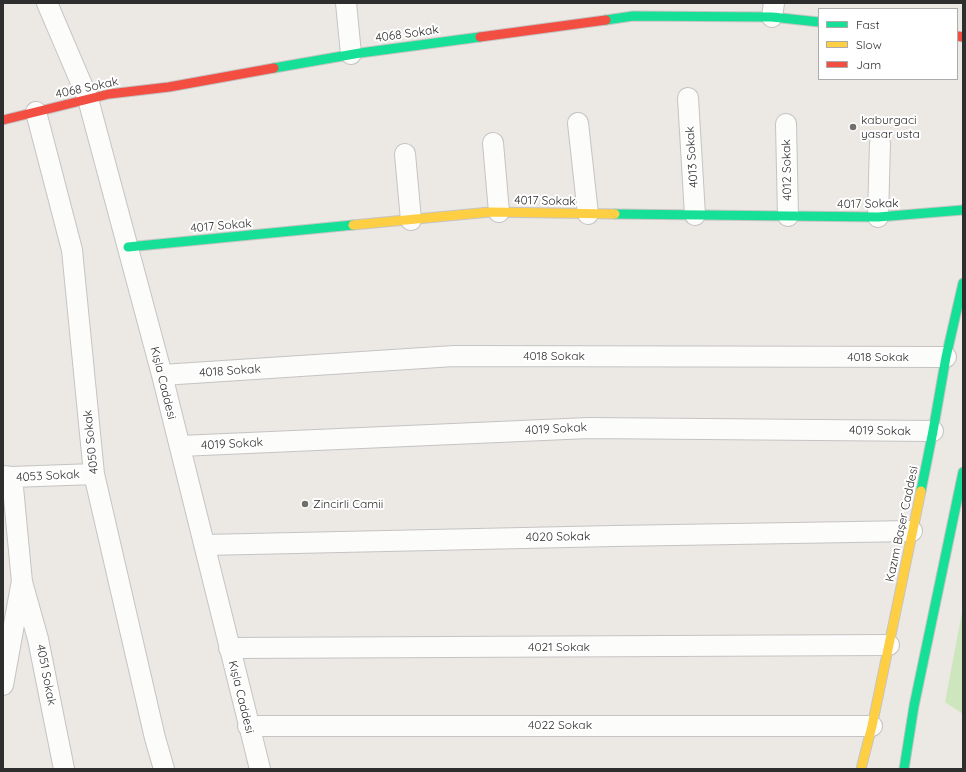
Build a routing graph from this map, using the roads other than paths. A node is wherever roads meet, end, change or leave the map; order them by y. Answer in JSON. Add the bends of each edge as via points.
{"nodes":[{"id":1,"x":47,"y":3,"type":"edge"},
{"id":2,"x":346,"y":3,"type":"edge"},
{"id":3,"x":701,"y":10,"type":"edge"},
{"id":4,"x":773,"y":10,"type":"edge"},
{"id":5,"x":818,"y":22,"type":"edge"},
{"id":6,"x":351,"y":54,"type":"junction"},
{"id":7,"x":688,"y":98,"type":"dead end"},
{"id":8,"x":88,"y":99,"type":"junction"},
{"id":9,"x":36,"y":112,"type":"junction"},
{"id":10,"x":3,"y":120,"type":"edge"},
{"id":11,"x":578,"y":123,"type":"dead end"},
{"id":12,"x":786,"y":124,"type":"dead end"},
{"id":13,"x":493,"y":143,"type":"dead end"},
{"id":14,"x":880,"y":143,"type":"dead end"},
{"id":15,"x":405,"y":154,"type":"dead end"},
{"id":16,"x":963,"y":210,"type":"edge"},
{"id":17,"x":499,"y":212,"type":"junction"},
{"id":18,"x":588,"y":214,"type":"junction"},
{"id":19,"x":695,"y":215,"type":"junction"},
{"id":20,"x":788,"y":216,"type":"junction"},
{"id":21,"x":878,"y":217,"type":"junction"},
{"id":22,"x":411,"y":220,"type":"junction"},
{"id":23,"x":128,"y":247,"type":"junction"},
{"id":24,"x":963,"y":283,"type":"edge"},
{"id":25,"x":946,"y":357,"type":"junction"},
{"id":26,"x":162,"y":375,"type":"junction"},
{"id":27,"x":933,"y":431,"type":"junction"},
{"id":28,"x":180,"y":446,"type":"junction"},
{"id":29,"x":963,"y":472,"type":"edge"},
{"id":30,"x":94,"y":474,"type":"junction"},
{"id":31,"x":7,"y":477,"type":"edge"},
{"id":32,"x":912,"y":531,"type":"junction"},
{"id":33,"x":204,"y":545,"type":"junction"},
{"id":34,"x":22,"y":582,"type":"junction"},
{"id":35,"x":889,"y":644,"type":"junction"},
{"id":36,"x":229,"y":648,"type":"junction"},
{"id":37,"x":3,"y":685,"type":"edge"},
{"id":38,"x":248,"y":726,"type":"junction"},
{"id":39,"x":872,"y":726,"type":"junction"},
{"id":40,"x":64,"y":769,"type":"edge"},
{"id":41,"x":164,"y":769,"type":"edge"},
{"id":42,"x":260,"y":769,"type":"edge"},
{"id":43,"x":862,"y":769,"type":"edge"},
{"id":44,"x":904,"y":769,"type":"edge"}],
"edges":[{"from":1,"to":8,"type":"street","name":"Kışla Caddesi"},
{"from":2,"to":6,"type":"street"},
{"from":3,"to":4,"type":"main road","name":"4068 Sokak"},
{"from":3,"to":6,"type":"main road","name":"4068 Sokak","via":[[633,16]]},
{"from":4,"to":5,"type":"main road","name":"4068 Sokak"},
{"from":6,"to":8,"type":"main road","name":"4068 Sokak"},
{"from":7,"to":19,"type":"street","name":"4013 Sokak"},
{"from":8,"to":9,"type":"main road","name":"4068 Sokak"},
{"from":8,"to":23,"type":"street","name":"Kışla Caddesi"},
{"from":9,"to":10,"type":"main road","name":"4068 Sokak"},
{"from":9,"to":30,"type":"street","name":"4050 Sokak","via":[[72,250]]},
{"from":11,"to":18,"type":"street"},
{"from":12,"to":20,"type":"street","name":"4012 Sokak"},
{"from":13,"to":17,"type":"street"},
{"from":14,"to":21,"type":"street"},
{"from":15,"to":22,"type":"street"},
{"from":16,"to":21,"type":"main road","name":"4017 Sokak"},
{"from":17,"to":18,"type":"main road","name":"4017 Sokak"},
{"from":17,"to":22,"type":"main road","name":"4017 Sokak"},
{"from":18,"to":19,"type":"main road","name":"4017 Sokak"},
{"from":19,"to":20,"type":"main road","name":"4017 Sokak"},
{"from":20,"to":21,"type":"main road","name":"4017 Sokak"},
{"from":22,"to":23,"type":"main road","name":"4017 Sokak"},
{"from":23,"to":26,"type":"street","name":"Kışla Caddesi"},
{"from":24,"to":25,"type":"main road","name":"Kazım Başer Caddesi"},
{"from":25,"to":26,"type":"street","name":"4018 Sokak","via":[[454,356]]},
{"from":25,"to":27,"type":"main road","name":"Kazım Başer Caddesi"},
{"from":26,"to":28,"type":"street","name":"Kışla Caddesi"},
{"from":27,"to":28,"type":"street","name":"4019 Sokak","via":[[590,428]]},
{"from":27,"to":32,"type":"main road","name":"Kazım Başer Caddesi"},
{"from":28,"to":33,"type":"street","name":"Kışla Caddesi"},
{"from":29,"to":44,"type":"main road","via":[[914,706]]},
{"from":30,"to":31,"type":"street","name":"4053 Sokak"},
{"from":30,"to":41,"type":"street","name":"4050 Sokak","via":[[154,738]]},
{"from":31,"to":34,"type":"street"},
{"from":32,"to":33,"type":"street","name":"4020 Sokak"},
{"from":32,"to":35,"type":"main road","name":"Kazım Başer Caddesi"},
{"from":33,"to":36,"type":"street","name":"Kışla Caddesi"},
{"from":34,"to":37,"type":"street"},
{"from":34,"to":40,"type":"street","name":"4051 Sokak","via":[[38,639]]},
{"from":35,"to":36,"type":"street","name":"4021 Sokak"},
{"from":35,"to":39,"type":"main road","name":"Kazım Başer Caddesi"},
{"from":36,"to":38,"type":"street","name":"Kışla Caddesi"},
{"from":38,"to":39,"type":"street","name":"4022 Sokak"},
{"from":38,"to":42,"type":"street","name":"Kışla Caddesi"},
{"from":39,"to":43,"type":"main road","name":"Kazım Başer Caddesi"}]}
